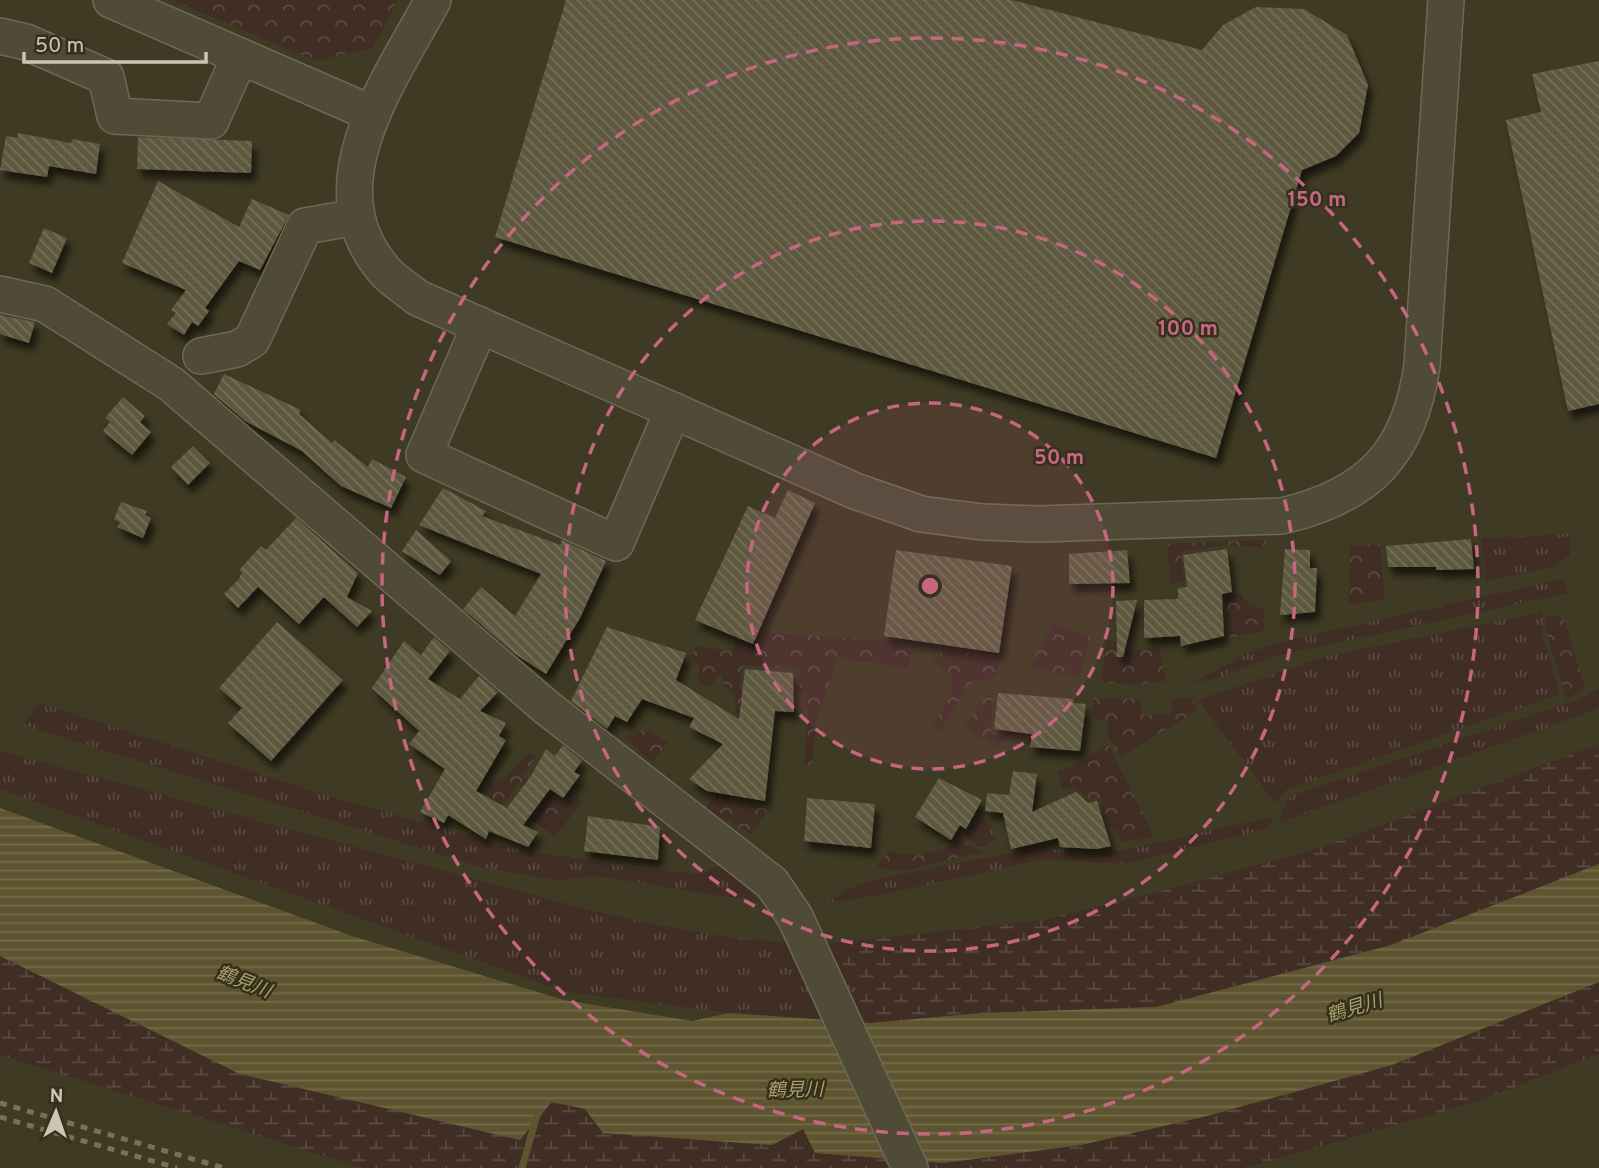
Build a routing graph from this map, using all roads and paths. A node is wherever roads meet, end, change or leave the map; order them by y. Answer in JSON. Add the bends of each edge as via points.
{"nodes":[{"id":1,"x":111,"y":0,"type":"edge"},
{"id":2,"x":433,"y":0,"type":"edge"},
{"id":3,"x":1446,"y":0,"type":"edge"},
{"id":4,"x":0,"y":36,"type":"edge"},
{"id":5,"x":240,"y":56,"type":"junction"},
{"id":6,"x":373,"y":114,"type":"junction"},
{"id":7,"x":357,"y":217,"type":"junction"},
{"id":8,"x":0,"y":294,"type":"edge"},
{"id":9,"x":480,"y":325,"type":"junction"},
{"id":10,"x":201,"y":356,"type":"dead end"},
{"id":11,"x":673,"y":410,"type":"junction"},
{"id":12,"x":910,"y":1168,"type":"edge"}],
"edges":[{"from":1,"to":5,"type":"street"},
{"from":2,"to":6,"type":"street"},
{"from":3,"to":11,"type":"street","via":[[1418,396],[1406,430],[1386,461],[1357,489],[1318,508],[1282,516],[982,522],[921,514],[855,491]]},
{"from":4,"to":5,"type":"street","via":[[26,42],[106,77],[115,116],[211,121]]},
{"from":5,"to":6,"type":"street"},
{"from":6,"to":7,"type":"street","via":[[356,162]]},
{"from":7,"to":9,"type":"street","via":[[385,271],[418,298]]},
{"from":7,"to":10,"type":"street","via":[[305,226],[252,340],[237,349]]},
{"from":8,"to":12,"type":"street","via":[[45,304],[171,384],[546,707],[772,883],[795,917]]},
{"from":9,"to":11,"type":"street"},
{"from":9,"to":11,"type":"street","via":[[424,455],[616,544]]}]}
